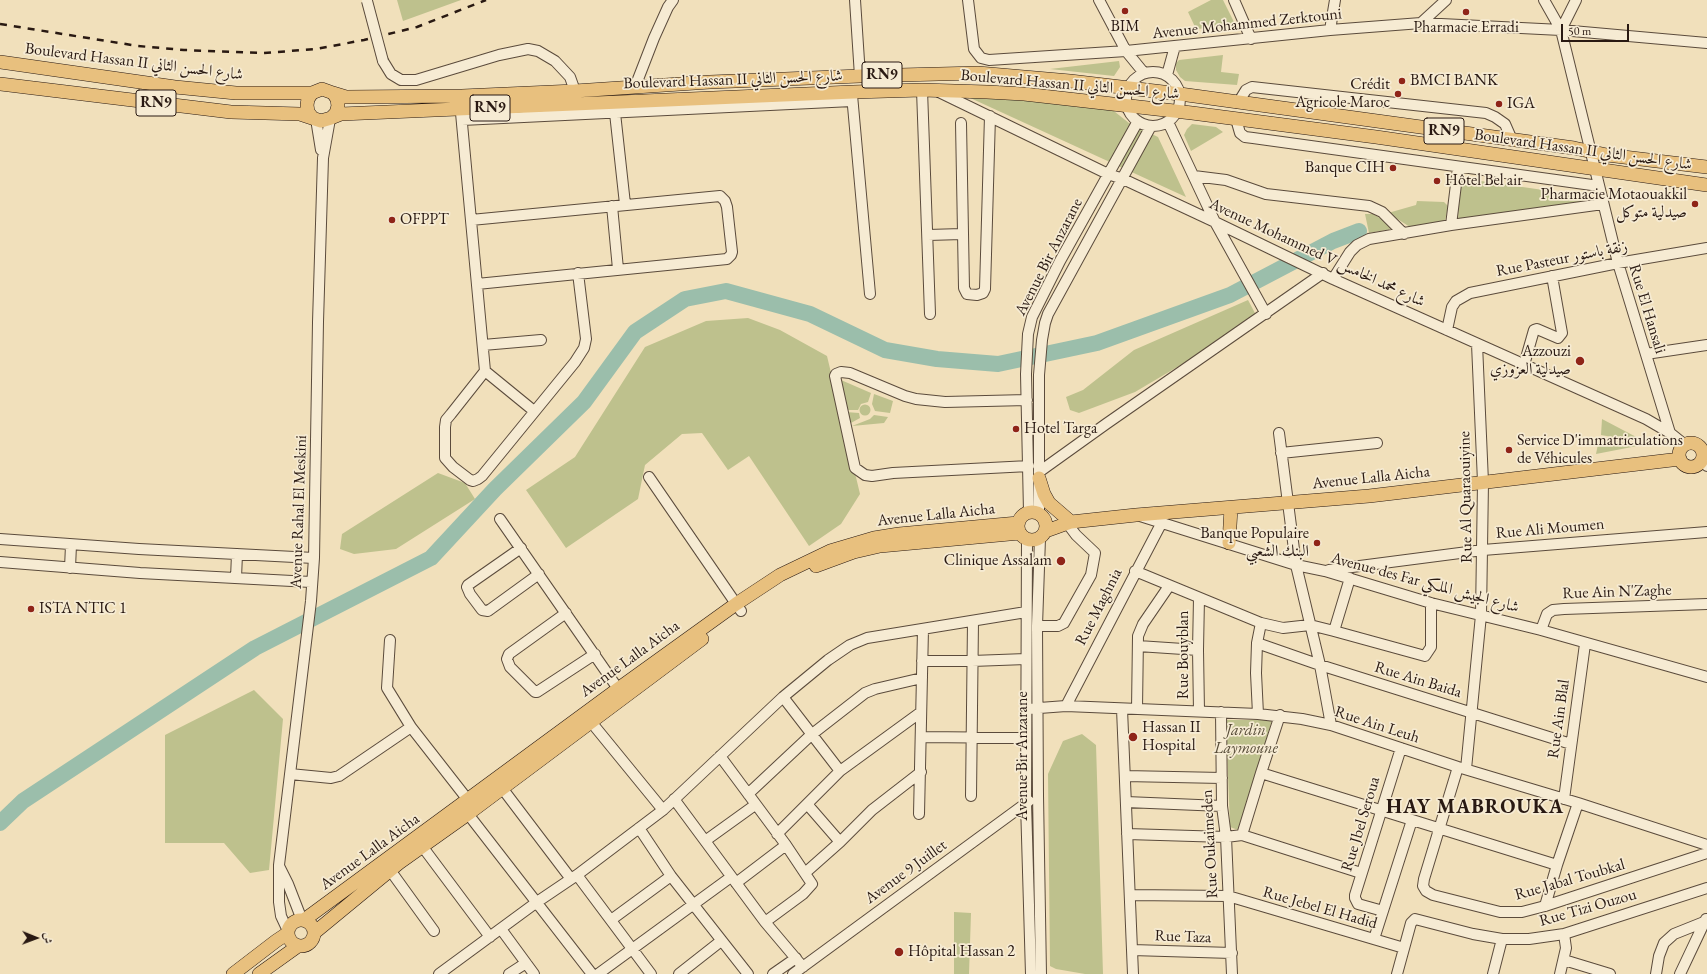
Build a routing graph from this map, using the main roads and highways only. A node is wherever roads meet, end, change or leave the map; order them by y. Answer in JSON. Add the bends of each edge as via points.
{"nodes":[{"id":1,"x":0,"y":62,"type":"edge"},
{"id":2,"x":0,"y":84,"type":"edge"},
{"id":3,"x":312,"y":93,"type":"junction"},
{"id":4,"x":333,"y":93,"type":"junction"},
{"id":5,"x":314,"y":118,"type":"junction"},
{"id":6,"x":330,"y":119,"type":"junction"},
{"id":7,"x":1707,"y":167,"type":"edge"},
{"id":8,"x":1707,"y":184,"type":"edge"},
{"id":9,"x":1705,"y":457,"type":"edge"},
{"id":10,"x":1680,"y":459,"type":"junction"},
{"id":11,"x":1039,"y":475,"type":"road end"},
{"id":12,"x":1231,"y":508,"type":"junction"},
{"id":13,"x":1068,"y":523,"type":"junction"},
{"id":14,"x":1229,"y":543,"type":"road end"},
{"id":15,"x":588,"y":718,"type":"junction"},
{"id":16,"x":303,"y":920,"type":"junction"},
{"id":17,"x":288,"y":932,"type":"junction"},
{"id":18,"x":314,"y":933,"type":"junction"},
{"id":19,"x":298,"y":946,"type":"junction"},
{"id":20,"x":233,"y":974,"type":"edge"},
{"id":21,"x":259,"y":974,"type":"edge"}],
"edges":[{"from":1,"to":3,"type":"main road","name":"Boulevard Hassan II شارع الحسن الثاني","number":"RN9","via":[[175,87],[236,93]]},
{"from":2,"to":5,"type":"main road","number":"RN9","via":[[230,112],[300,114]]},
{"from":3,"to":4,"type":"main road","number":"RN9","via":[[322,89]]},
{"from":3,"to":5,"type":"main road","via":[[307,105],[308,112]]},
{"from":4,"to":6,"type":"main road","via":[[338,106]]},
{"from":4,"to":7,"type":"main road","name":"Boulevard Hassan II شارع الحسن الثاني","number":"RN9","via":[[346,97],[454,96],[710,82],[978,73],[1180,94]]},
{"from":5,"to":6,"type":"main road","number":"RN9","via":[[321,121]]},
{"from":6,"to":8,"type":"main road","name":"Boulevard Hassan II شارع الحسن الثاني","number":"RN9","via":[[341,114],[461,115],[852,96],[922,90],[1024,94],[1421,144]]},
{"from":9,"to":10,"type":"main road","via":[[1693,467]]},
{"from":9,"to":10,"type":"main road","via":[[1700,446],[1690,443],[1681,448]]},
{"from":10,"to":12,"type":"main road","name":"Avenue Lalla Aicha","via":[[1369,496]]},
{"from":11,"to":13,"type":"main road","via":[[1049,503]]},
{"from":12,"to":13,"type":"main road","name":"Avenue Lalla Aicha"},
{"from":12,"to":14,"type":"main road"},
{"from":13,"to":15,"type":"main road","name":"Avenue Lalla Aicha","via":[[1058,528],[1033,527],[880,546],[854,552],[798,574],[739,607]]},
{"from":15,"to":16,"type":"main road","name":"Avenue Lalla Aicha","via":[[468,800]]},
{"from":15,"to":18,"type":"main road","name":"Avenue Lalla Aicha","via":[[502,788],[390,870]]},
{"from":16,"to":17,"type":"main road","name":"Avenue Lalla Aicha","via":[[292,923]]},
{"from":16,"to":18,"type":"main road","via":[[312,925]]},
{"from":17,"to":19,"type":"main road","via":[[291,941]]},
{"from":17,"to":20,"type":"main road","name":"Avenue Lalla Aicha"},
{"from":18,"to":19,"type":"main road","name":"Avenue Lalla Aicha","via":[[309,943]]},
{"from":19,"to":21,"type":"main road","name":"Avenue Lalla Aicha"}]}
